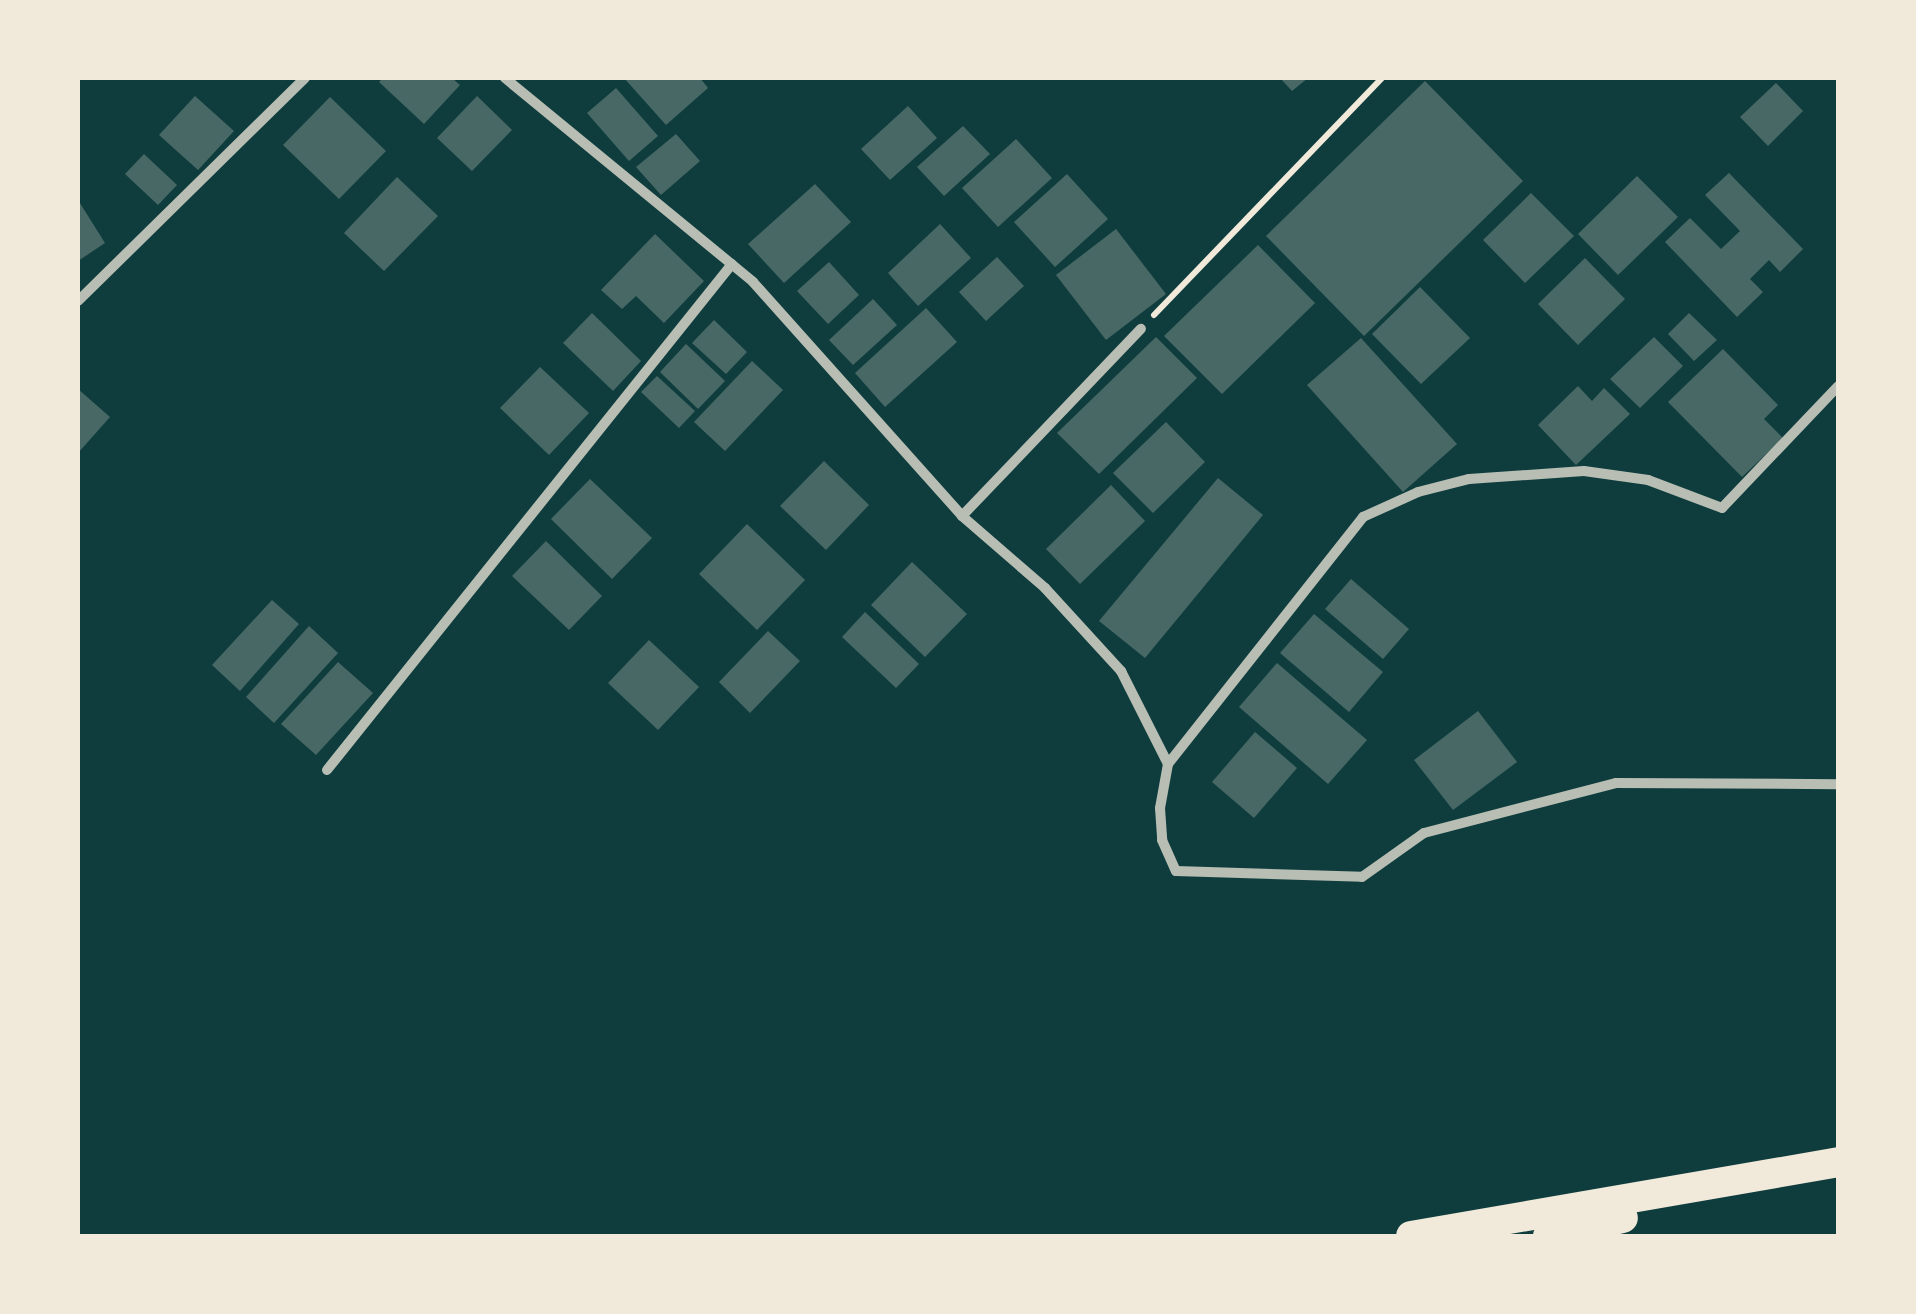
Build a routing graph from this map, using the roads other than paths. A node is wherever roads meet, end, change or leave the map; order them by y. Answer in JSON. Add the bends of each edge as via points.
{"nodes":[{"id":1,"x":305,"y":78,"type":"edge"},
{"id":2,"x":505,"y":78,"type":"edge"},
{"id":3,"x":732,"y":264,"type":"junction"},
{"id":4,"x":78,"y":301,"type":"edge"},
{"id":5,"x":1141,"y":329,"type":"road end"},
{"id":6,"x":1838,"y":386,"type":"edge"},
{"id":7,"x":962,"y":516,"type":"junction"},
{"id":8,"x":1168,"y":764,"type":"junction"},
{"id":9,"x":327,"y":770,"type":"dead end"},
{"id":10,"x":1838,"y":784,"type":"edge"},
{"id":11,"x":1838,"y":1164,"type":"edge"},
{"id":12,"x":1411,"y":1236,"type":"edge"},
{"id":13,"x":1548,"y":1236,"type":"edge"}],
"edges":[{"from":1,"to":4,"type":"street"},
{"from":2,"to":3,"type":"street"},
{"from":3,"to":7,"type":"street"},
{"from":3,"to":9,"type":"street"},
{"from":5,"to":7,"type":"street"},
{"from":6,"to":8,"type":"street","via":[[1722,508],[1648,480],[1584,471],[1468,479],[1363,517]]},
{"from":7,"to":8,"type":"street","via":[[1045,588],[1121,671]]},
{"from":8,"to":10,"type":"street","via":[[1162,840],[1176,871],[1344,877],[1362,877],[1424,833],[1616,783]]},
{"from":11,"to":12,"type":"highway"},
{"from":11,"to":13,"type":"highway"}]}
